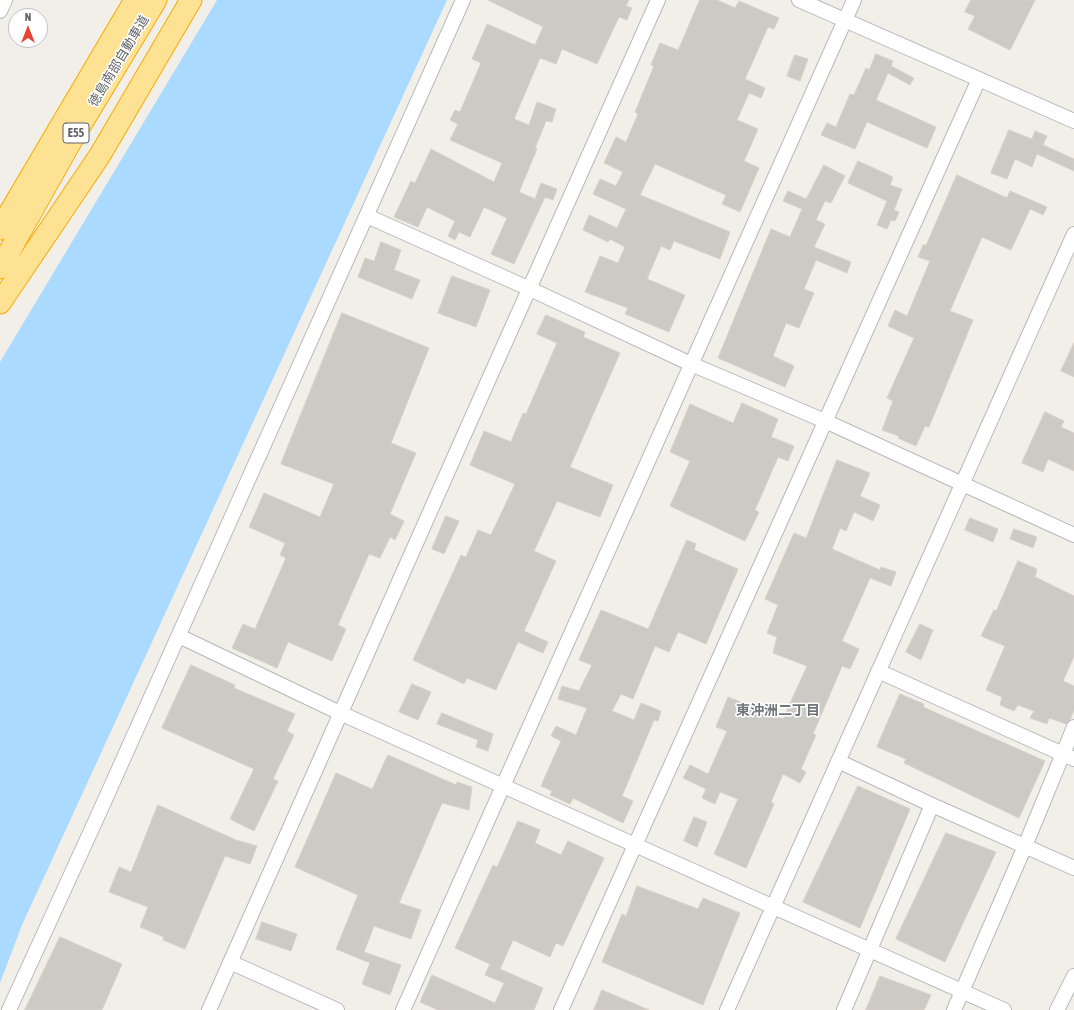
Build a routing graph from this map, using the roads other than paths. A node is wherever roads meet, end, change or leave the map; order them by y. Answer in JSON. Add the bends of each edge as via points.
{"nodes":[{"id":1,"x":5,"y":0,"type":"edge"},
{"id":2,"x":135,"y":0,"type":"edge"},
{"id":3,"x":156,"y":0,"type":"edge"},
{"id":4,"x":191,"y":0,"type":"edge"},
{"id":5,"x":462,"y":0,"type":"edge"},
{"id":6,"x":658,"y":0,"type":"edge"},
{"id":7,"x":799,"y":0,"type":"edge"},
{"id":8,"x":854,"y":0,"type":"edge"},
{"id":9,"x":0,"y":11,"type":"edge"},
{"id":10,"x":845,"y":20,"type":"junction"},
{"id":11,"x":979,"y":79,"type":"junction"},
{"id":12,"x":1074,"y":121,"type":"edge"},
{"id":13,"x":367,"y":216,"type":"junction"},
{"id":14,"x":0,"y":229,"type":"edge"},
{"id":15,"x":1074,"y":234,"type":"edge"},
{"id":16,"x":0,"y":268,"type":"edge"},
{"id":17,"x":530,"y":289,"type":"junction"},
{"id":18,"x":0,"y":303,"type":"edge"},
{"id":19,"x":691,"y":364,"type":"junction"},
{"id":20,"x":825,"y":421,"type":"junction"},
{"id":21,"x":963,"y":484,"type":"junction"},
{"id":22,"x":1074,"y":535,"type":"edge"},
{"id":23,"x":178,"y":636,"type":"junction"},
{"id":24,"x":878,"y":671,"type":"junction"},
{"id":25,"x":340,"y":713,"type":"junction"},
{"id":26,"x":1074,"y":727,"type":"edge"},
{"id":27,"x":1068,"y":756,"type":"edge"},
{"id":28,"x":838,"y":761,"type":"junction"},
{"id":29,"x":502,"y":787,"type":"junction"},
{"id":30,"x":932,"y":805,"type":"junction"},
{"id":31,"x":634,"y":846,"type":"junction"},
{"id":32,"x":1025,"y":846,"type":"junction"},
{"id":33,"x":1074,"y":868,"type":"edge"},
{"id":34,"x":773,"y":907,"type":"junction"},
{"id":35,"x":870,"y":950,"type":"junction"},
{"id":36,"x":230,"y":962,"type":"junction"},
{"id":37,"x":1074,"y":976,"type":"edge"},
{"id":38,"x":963,"y":991,"type":"junction"},
{"id":39,"x":9,"y":1010,"type":"edge"},
{"id":40,"x":209,"y":1010,"type":"edge"},
{"id":41,"x":337,"y":1010,"type":"edge"},
{"id":42,"x":403,"y":1010,"type":"edge"},
{"id":43,"x":561,"y":1010,"type":"edge"},
{"id":44,"x":727,"y":1010,"type":"edge"},
{"id":45,"x":844,"y":1010,"type":"edge"},
{"id":46,"x":954,"y":1010,"type":"edge"},
{"id":47,"x":1004,"y":1010,"type":"edge"},
{"id":48,"x":1057,"y":1010,"type":"edge"}],
"edges":[{"from":1,"to":9,"type":"street"},
{"from":2,"to":14,"type":"highway"},
{"from":3,"to":16,"type":"highway","name":"徳島南部自動車道","number":"E55","via":[[74,136]]},
{"from":4,"to":18,"type":"highway","via":[[100,155]]},
{"from":5,"to":13,"type":"street"},
{"from":5,"to":39,"type":"street"},
{"from":6,"to":17,"type":"street"},
{"from":7,"to":10,"type":"street"},
{"from":8,"to":10,"type":"street"},
{"from":10,"to":11,"type":"street"},
{"from":10,"to":19,"type":"street"},
{"from":11,"to":12,"type":"street"},
{"from":11,"to":20,"type":"street"},
{"from":13,"to":17,"type":"street"},
{"from":13,"to":23,"type":"street"},
{"from":15,"to":21,"type":"street"},
{"from":17,"to":19,"type":"street"},
{"from":17,"to":25,"type":"street"},
{"from":19,"to":20,"type":"street"},
{"from":19,"to":29,"type":"street"},
{"from":20,"to":21,"type":"street"},
{"from":20,"to":31,"type":"street"},
{"from":21,"to":22,"type":"street"},
{"from":21,"to":24,"type":"street"},
{"from":23,"to":25,"type":"street"},
{"from":23,"to":39,"type":"street"},
{"from":24,"to":27,"type":"street"},
{"from":24,"to":28,"type":"street"},
{"from":25,"to":29,"type":"street"},
{"from":25,"to":36,"type":"street"},
{"from":26,"to":27,"type":"street"},
{"from":27,"to":32,"type":"street"},
{"from":28,"to":30,"type":"street"},
{"from":28,"to":34,"type":"street"},
{"from":29,"to":31,"type":"street"},
{"from":29,"to":42,"type":"street"},
{"from":30,"to":32,"type":"street"},
{"from":30,"to":35,"type":"street"},
{"from":31,"to":34,"type":"street"},
{"from":31,"to":43,"type":"street"},
{"from":32,"to":33,"type":"street"},
{"from":32,"to":38,"type":"street"},
{"from":34,"to":35,"type":"street"},
{"from":34,"to":44,"type":"street"},
{"from":35,"to":38,"type":"street"},
{"from":35,"to":45,"type":"street"},
{"from":36,"to":40,"type":"street"},
{"from":36,"to":41,"type":"street"},
{"from":37,"to":48,"type":"street"},
{"from":38,"to":46,"type":"street"},
{"from":38,"to":47,"type":"street"}]}
